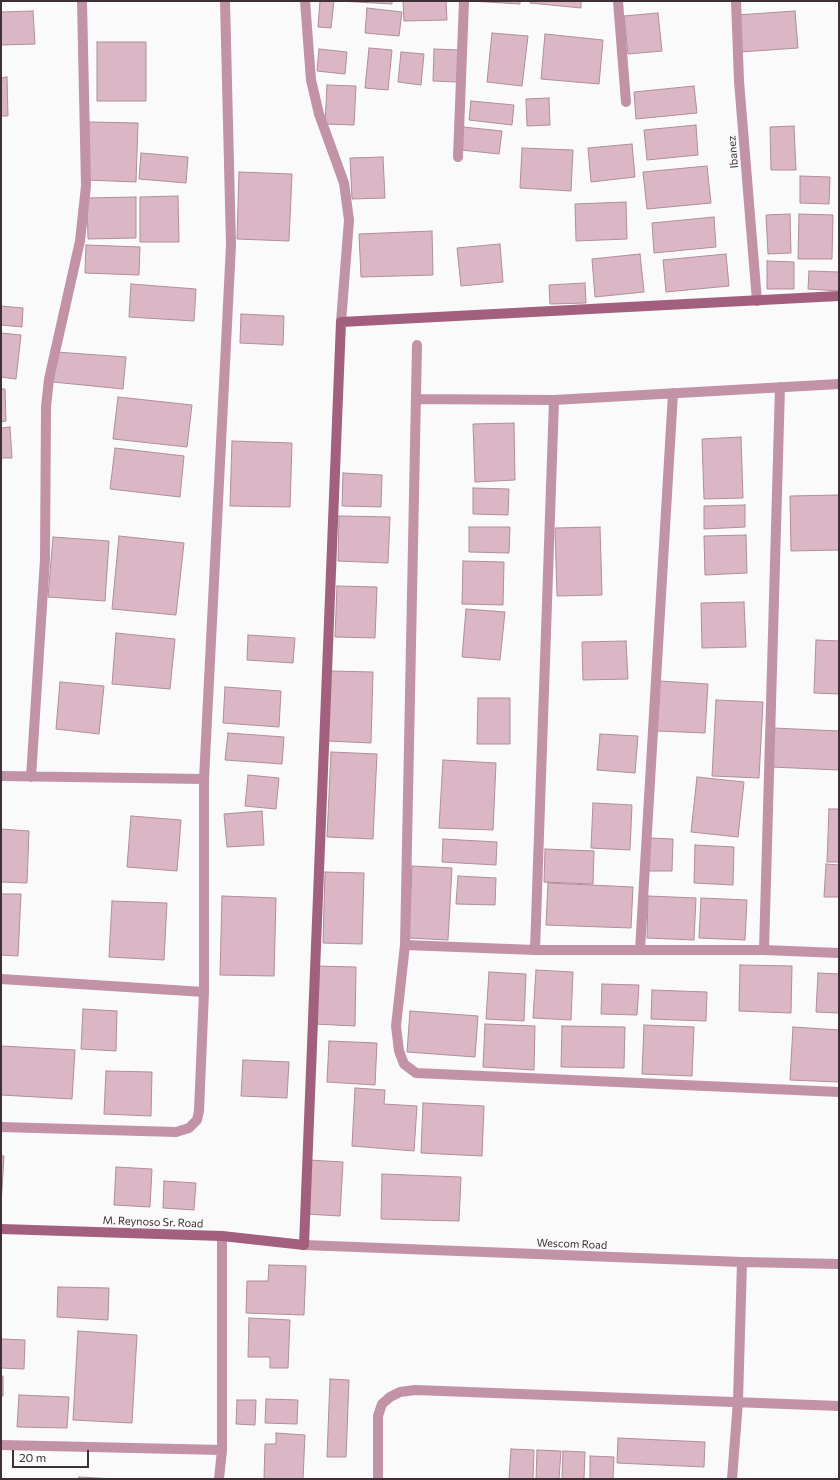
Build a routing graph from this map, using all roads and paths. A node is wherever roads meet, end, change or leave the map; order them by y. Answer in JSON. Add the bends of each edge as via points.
{"nodes":[{"id":1,"x":82,"y":1,"type":"edge"},
{"id":2,"x":225,"y":1,"type":"edge"},
{"id":3,"x":305,"y":1,"type":"edge"},
{"id":4,"x":464,"y":1,"type":"edge"},
{"id":5,"x":618,"y":1,"type":"edge"},
{"id":6,"x":736,"y":1,"type":"edge"},
{"id":7,"x":626,"y":102,"type":"dead end"},
{"id":8,"x":458,"y":157,"type":"dead end"},
{"id":9,"x":839,"y":296,"type":"edge"},
{"id":10,"x":757,"y":301,"type":"junction"},
{"id":11,"x":341,"y":322,"type":"junction"},
{"id":12,"x":417,"y":345,"type":"dead end"},
{"id":13,"x":839,"y":384,"type":"edge"},
{"id":14,"x":780,"y":386,"type":"junction"},
{"id":15,"x":673,"y":393,"type":"junction"},
{"id":16,"x":416,"y":399,"type":"junction"},
{"id":17,"x":554,"y":400,"type":"junction"},
{"id":18,"x":1,"y":776,"type":"edge"},
{"id":19,"x":31,"y":777,"type":"junction"},
{"id":20,"x":204,"y":779,"type":"junction"},
{"id":21,"x":405,"y":945,"type":"junction"},
{"id":22,"x":535,"y":950,"type":"junction"},
{"id":23,"x":640,"y":950,"type":"junction"},
{"id":24,"x":764,"y":950,"type":"junction"},
{"id":25,"x":839,"y":953,"type":"edge"},
{"id":26,"x":1,"y":979,"type":"edge"},
{"id":27,"x":204,"y":992,"type":"junction"},
{"id":28,"x":839,"y":1092,"type":"edge"},
{"id":29,"x":1,"y":1127,"type":"edge"},
{"id":30,"x":1,"y":1229,"type":"edge"},
{"id":31,"x":222,"y":1236,"type":"junction"},
{"id":32,"x":304,"y":1246,"type":"junction"},
{"id":33,"x":742,"y":1262,"type":"junction"},
{"id":34,"x":839,"y":1264,"type":"edge"},
{"id":35,"x":738,"y":1401,"type":"junction"},
{"id":36,"x":839,"y":1406,"type":"edge"},
{"id":37,"x":1,"y":1445,"type":"edge"},
{"id":38,"x":222,"y":1450,"type":"junction"},
{"id":39,"x":219,"y":1479,"type":"edge"},
{"id":40,"x":378,"y":1479,"type":"edge"},
{"id":41,"x":732,"y":1479,"type":"edge"}],
"edges":[{"from":1,"to":19,"type":"street","via":[[86,186],[80,242],[50,372],[46,407],[45,559]]},
{"from":2,"to":20,"type":"street","via":[[231,245]]},
{"from":3,"to":11,"type":"street","via":[[311,80],[319,114],[344,183],[349,220]]},
{"from":4,"to":8,"type":"street"},
{"from":5,"to":7,"type":"street"},
{"from":6,"to":10,"type":"street","name":"Ibanez","via":[[739,81]]},
{"from":9,"to":10,"type":"street"},
{"from":10,"to":11,"type":"street"},
{"from":11,"to":32,"type":"street"},
{"from":12,"to":16,"type":"street"},
{"from":13,"to":14,"type":"street"},
{"from":14,"to":15,"type":"street"},
{"from":14,"to":24,"type":"street"},
{"from":15,"to":17,"type":"street"},
{"from":15,"to":23,"type":"street"},
{"from":16,"to":17,"type":"street"},
{"from":16,"to":21,"type":"street"},
{"from":17,"to":22,"type":"street"},
{"from":18,"to":19,"type":"street"},
{"from":19,"to":20,"type":"street"},
{"from":20,"to":27,"type":"street"},
{"from":21,"to":22,"type":"street"},
{"from":21,"to":28,"type":"street","via":[[396,1026],[401,1057],[404,1064],[416,1073]]},
{"from":22,"to":23,"type":"street"},
{"from":23,"to":24,"type":"street"},
{"from":24,"to":25,"type":"street"},
{"from":26,"to":27,"type":"street"},
{"from":27,"to":29,"type":"street","via":[[199,1111],[197,1120],[190,1128],[176,1132]]},
{"from":30,"to":31,"type":"street","name":"M. Reynoso Sr. Road"},
{"from":31,"to":32,"type":"street","name":"M. Reynoso Sr. Road"},
{"from":31,"to":38,"type":"street"},
{"from":32,"to":33,"type":"street","name":"Wescom Road"},
{"from":33,"to":34,"type":"street","name":"Wescom Road"},
{"from":33,"to":35,"type":"street"},
{"from":35,"to":36,"type":"street"},
{"from":35,"to":40,"type":"street","via":[[415,1390],[400,1392],[390,1396],[382,1404],[378,1416]]},
{"from":35,"to":41,"type":"street"},
{"from":37,"to":38,"type":"street"},
{"from":38,"to":39,"type":"street"}]}
